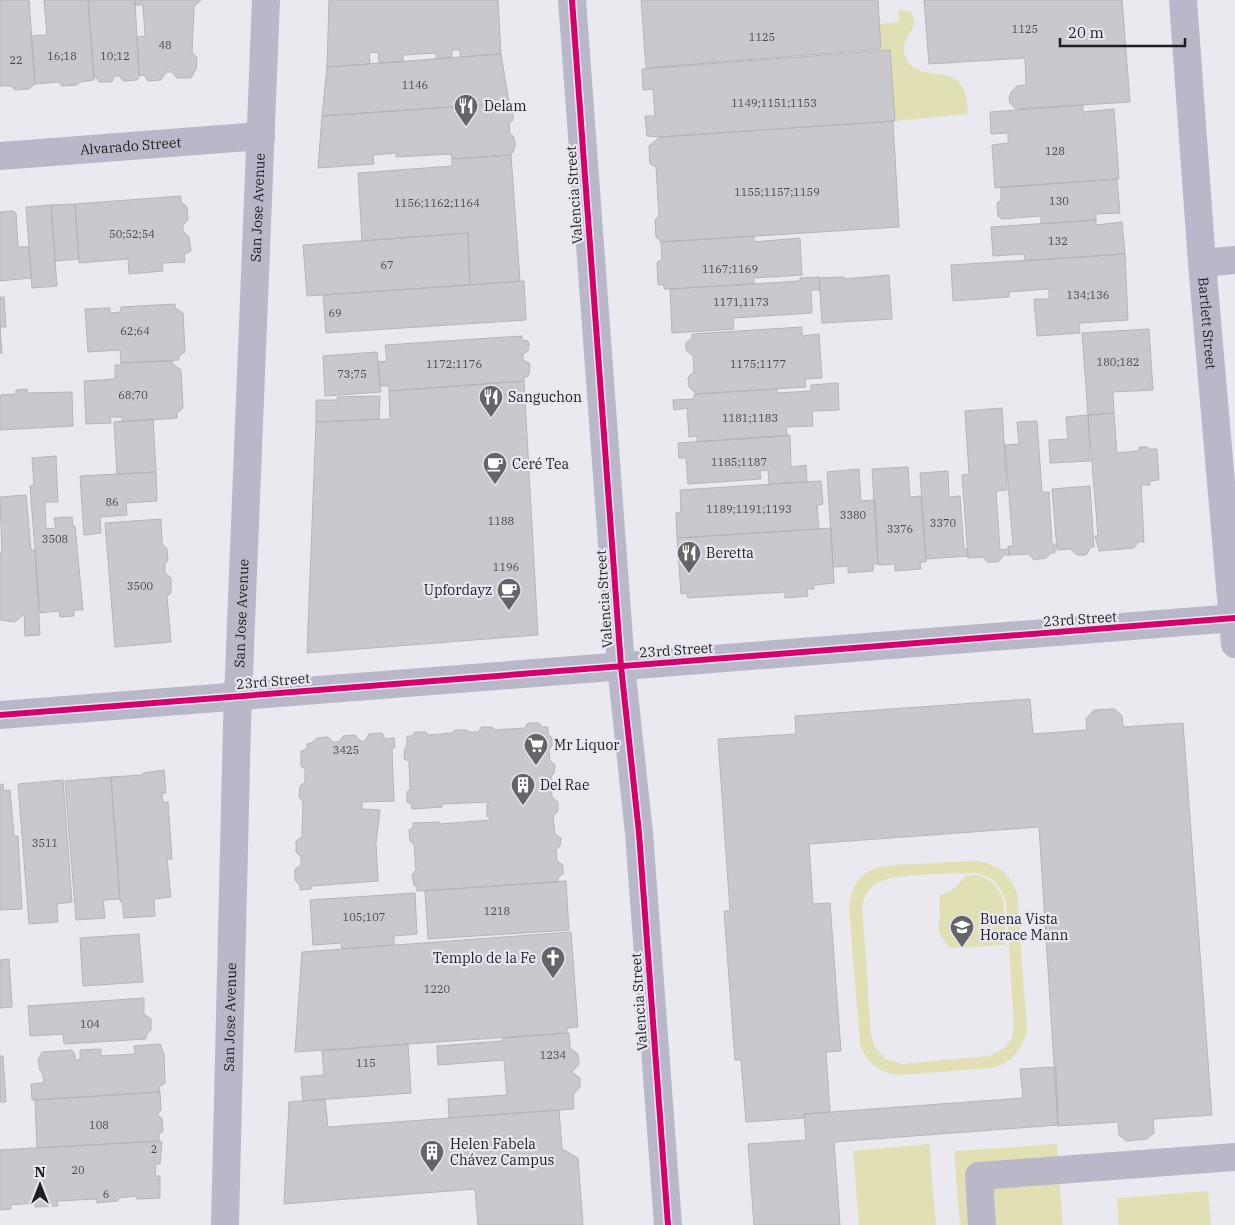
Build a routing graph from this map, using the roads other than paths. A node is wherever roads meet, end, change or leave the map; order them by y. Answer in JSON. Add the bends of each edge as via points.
{"nodes":[{"id":1,"x":266,"y":0,"type":"edge"},
{"id":2,"x":572,"y":0,"type":"edge"},
{"id":3,"x":1183,"y":0,"type":"edge"},
{"id":4,"x":261,"y":136,"type":"junction"},
{"id":5,"x":0,"y":156,"type":"edge"},
{"id":6,"x":1235,"y":260,"type":"edge"},
{"id":7,"x":1202,"y":263,"type":"junction"},
{"id":8,"x":1234,"y":627,"type":"edge"},
{"id":9,"x":621,"y":666,"type":"junction"},
{"id":10,"x":238,"y":697,"type":"junction"},
{"id":11,"x":0,"y":715,"type":"edge"},
{"id":12,"x":1235,"y":1157,"type":"edge"},
{"id":13,"x":225,"y":1225,"type":"edge"},
{"id":14,"x":668,"y":1225,"type":"edge"},
{"id":15,"x":982,"y":1225,"type":"edge"}],
"edges":[{"from":1,"to":4,"type":"street","name":"San Jose Avenue"},
{"from":2,"to":9,"type":"street","name":"Valencia Street"},
{"from":3,"to":7,"type":"street","name":"Bartlett Street"},
{"from":4,"to":5,"type":"street","name":"Alvarado Street"},
{"from":4,"to":10,"type":"street","name":"San Jose Avenue"},
{"from":6,"to":7,"type":"street"},
{"from":7,"to":8,"type":"street","name":"Bartlett Street"},
{"from":8,"to":9,"type":"street","name":"23rd Street"},
{"from":9,"to":10,"type":"street","name":"23rd Street"},
{"from":9,"to":14,"type":"street","name":"Valencia Street","via":[[639,833]]},
{"from":10,"to":11,"type":"street","name":"23rd Street"},
{"from":10,"to":13,"type":"street","name":"San Jose Avenue"},
{"from":12,"to":15,"type":"street","via":[[979,1176]]}]}
